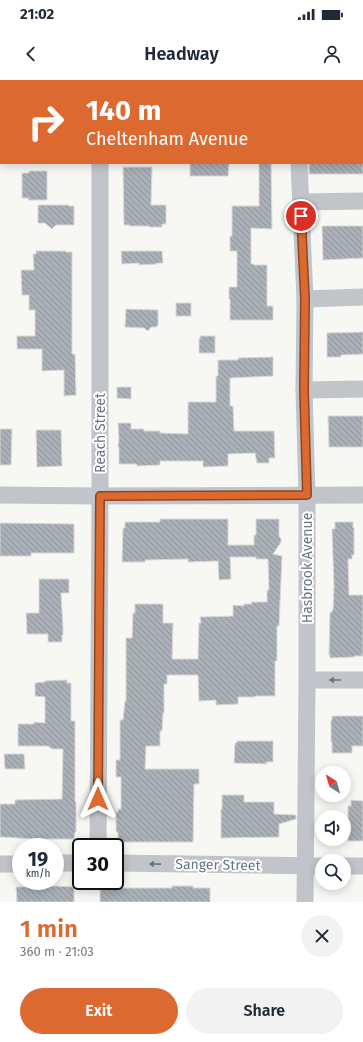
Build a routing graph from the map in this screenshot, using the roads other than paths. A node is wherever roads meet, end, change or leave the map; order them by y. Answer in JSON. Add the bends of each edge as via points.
{"nodes":[{"id":1,"x":100,"y":164,"type":"edge"},
{"id":2,"x":299,"y":164,"type":"edge"},
{"id":3,"x":363,"y":201,"type":"edge"},
{"id":4,"x":301,"y":202,"type":"junction"},
{"id":5,"x":363,"y":298,"type":"edge"},
{"id":6,"x":305,"y":299,"type":"junction"},
{"id":7,"x":363,"y":388,"type":"edge"},
{"id":8,"x":304,"y":390,"type":"junction"},
{"id":9,"x":0,"y":495,"type":"edge"},
{"id":10,"x":307,"y":495,"type":"junction"},
{"id":11,"x":363,"y":495,"type":"edge"},
{"id":12,"x":100,"y":496,"type":"junction"},
{"id":13,"x":307,"y":680,"type":"junction"},
{"id":14,"x":363,"y":680,"type":"edge"},
{"id":15,"x":98,"y":838,"type":"edge"},
{"id":16,"x":124,"y":863,"type":"edge"},
{"id":17,"x":0,"y":864,"type":"edge"},
{"id":18,"x":12,"y":864,"type":"edge"},
{"id":19,"x":314,"y":866,"type":"edge"},
{"id":20,"x":351,"y":866,"type":"edge"},
{"id":21,"x":363,"y":866,"type":"edge"},
{"id":22,"x":305,"y":902,"type":"edge"}],
"edges":[{"from":1,"to":12,"type":"street","name":"Reach Street"},
{"from":2,"to":4,"type":"street","name":"Hasbrook Avenue"},
{"from":3,"to":4,"type":"street"},
{"from":4,"to":6,"type":"street","name":"Hasbrook Avenue"},
{"from":5,"to":6,"type":"street"},
{"from":6,"to":8,"type":"street","name":"Hasbrook Avenue"},
{"from":7,"to":8,"type":"street"},
{"from":8,"to":10,"type":"street","name":"Hasbrook Avenue"},
{"from":9,"to":12,"type":"street"},
{"from":10,"to":11,"type":"street"},
{"from":10,"to":12,"type":"street"},
{"from":10,"to":13,"type":"street","name":"Hasbrook Avenue"},
{"from":12,"to":15,"type":"street","name":"Reach Street"},
{"from":14,"to":13,"type":"street","one_way":true},
{"from":13,"to":19,"type":"street","name":"Hasbrook Avenue"},
{"from":19,"to":16,"type":"street","name":"Sanger Street","one_way":true},
{"from":17,"to":18,"type":"street"},
{"from":19,"to":22,"type":"street","name":"Hasbrook Avenue"},
{"from":20,"to":21,"type":"street"}]}
